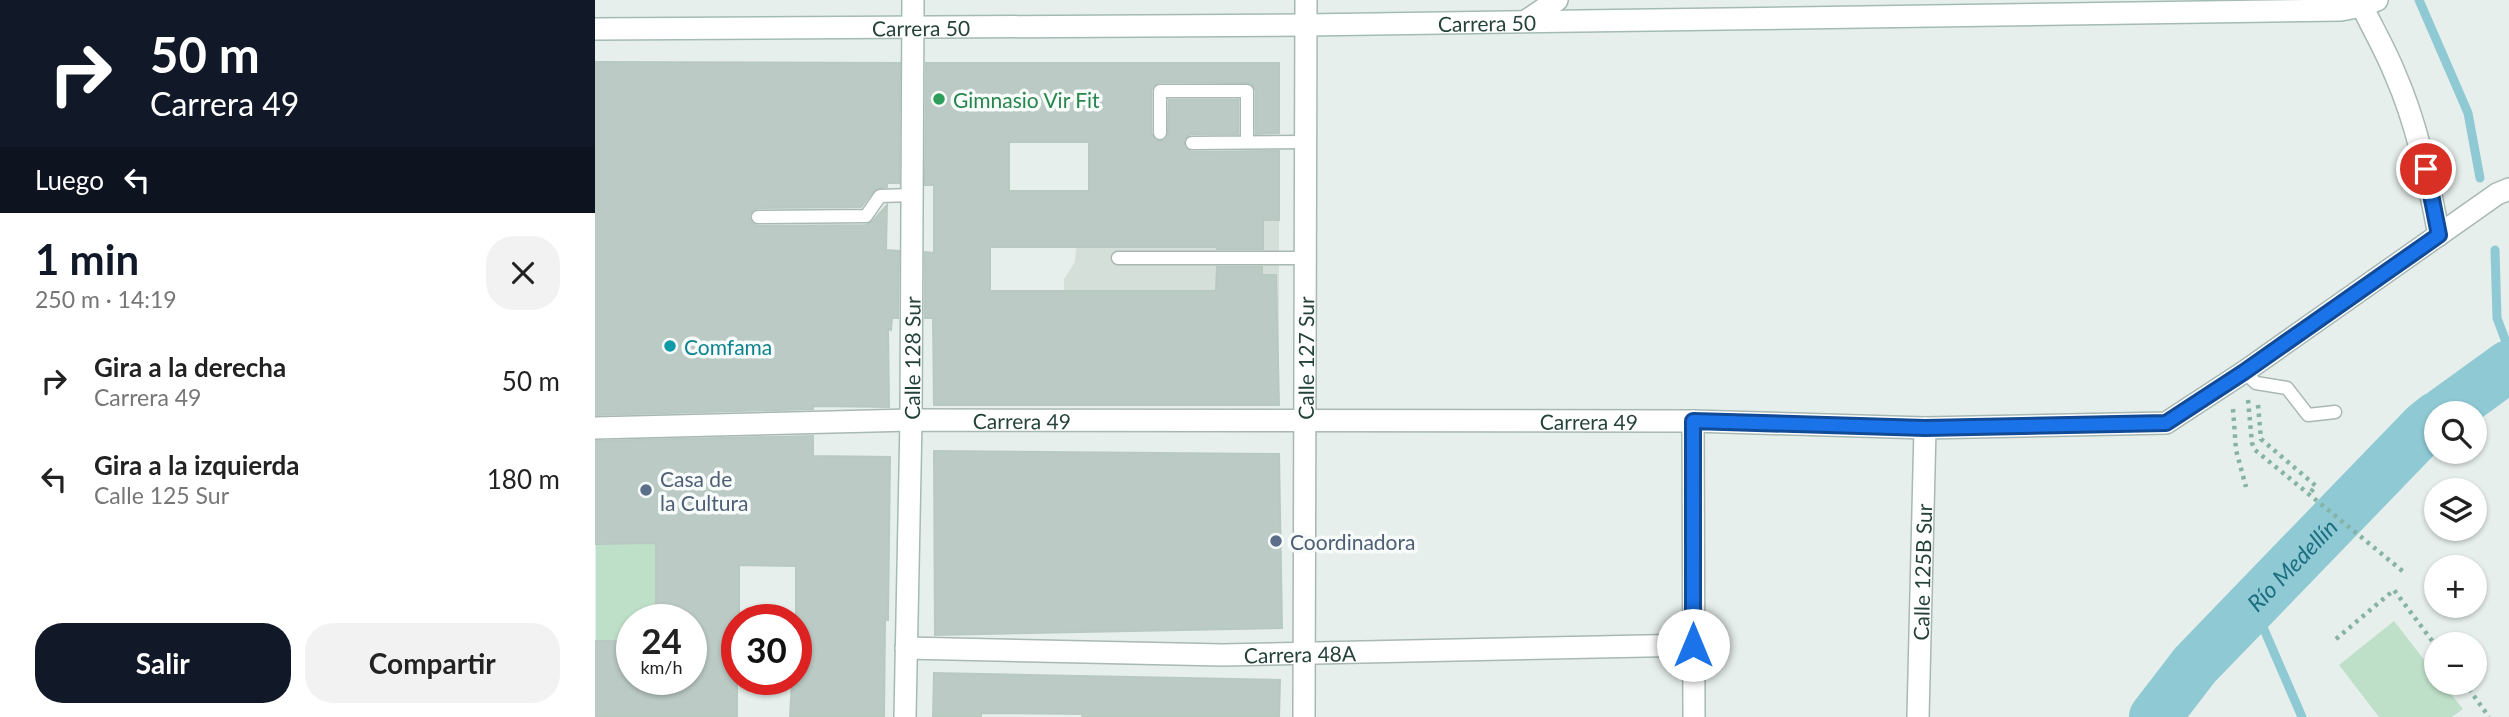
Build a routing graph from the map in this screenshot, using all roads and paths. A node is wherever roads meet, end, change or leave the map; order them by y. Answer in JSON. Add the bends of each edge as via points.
{"nodes":[{"id":1,"x":913,"y":0,"type":"edge"},
{"id":2,"x":1306,"y":0,"type":"edge"},
{"id":3,"x":1557,"y":0,"type":"edge"},
{"id":4,"x":2040,"y":0,"type":"edge"},
{"id":5,"x":2369,"y":3,"type":"edge"},
{"id":6,"x":2058,"y":15,"type":"junction"},
{"id":7,"x":1526,"y":21,"type":"junction"},
{"id":8,"x":1306,"y":25,"type":"junction"},
{"id":9,"x":913,"y":26,"type":"junction"},
{"id":10,"x":595,"y":29,"type":"edge"},
{"id":11,"x":1160,"y":132,"type":"dead end"},
{"id":12,"x":1247,"y":142,"type":"junction"},
{"id":13,"x":1305,"y":142,"type":"junction"},
{"id":14,"x":1192,"y":143,"type":"dead end"},
{"id":15,"x":2509,"y":189,"type":"edge"},
{"id":16,"x":912,"y":195,"type":"junction"},
{"id":17,"x":758,"y":217,"type":"dead end"},
{"id":18,"x":2439,"y":235,"type":"junction"},
{"id":19,"x":1118,"y":258,"type":"dead end"},
{"id":20,"x":1306,"y":258,"type":"junction"},
{"id":21,"x":2244,"y":372,"type":"junction"},
{"id":22,"x":2248,"y":397,"type":"junction"},
{"id":23,"x":2240,"y":398,"type":"dead end"},
{"id":24,"x":2232,"y":399,"type":"dead end"},
{"id":25,"x":2335,"y":412,"type":"dead end"},
{"id":26,"x":911,"y":420,"type":"junction"},
{"id":27,"x":1305,"y":420,"type":"junction"},
{"id":28,"x":1693,"y":421,"type":"junction"},
{"id":29,"x":595,"y":428,"type":"edge"},
{"id":30,"x":1925,"y":428,"type":"junction"},
{"id":31,"x":2246,"y":487,"type":"dead end"},
{"id":32,"x":2308,"y":495,"type":"junction"},
{"id":33,"x":2405,"y":573,"type":"dead end"},
{"id":34,"x":2426,"y":632,"type":"edge"},
{"id":35,"x":2336,"y":639,"type":"dead end"},
{"id":36,"x":1693,"y":645,"type":"junction"},
{"id":37,"x":906,"y":648,"type":"junction"},
{"id":38,"x":1304,"y":654,"type":"junction"},
{"id":39,"x":2474,"y":695,"type":"edge"},
{"id":40,"x":905,"y":717,"type":"edge"},
{"id":41,"x":1304,"y":717,"type":"edge"},
{"id":42,"x":1693,"y":717,"type":"edge"},
{"id":43,"x":1918,"y":717,"type":"edge"},
{"id":44,"x":2490,"y":717,"type":"edge"}],
"edges":[{"from":1,"to":9,"type":"street","name":"Calle 128 Sur"},
{"from":2,"to":8,"type":"street","name":"Calle 127 Sur"},
{"from":3,"to":7,"type":"street"},
{"from":4,"to":6,"type":"street"},
{"from":5,"to":6,"type":"street","name":"Carrera 50","via":[[2341,10]]},
{"from":5,"to":18,"type":"street","via":[[2414,126]]},
{"from":6,"to":7,"type":"street","name":"Carrera 50"},
{"from":7,"to":8,"type":"street","name":"Carrera 50"},
{"from":8,"to":9,"type":"street","name":"Carrera 50"},
{"from":8,"to":13,"type":"street","name":"Calle 127 Sur"},
{"from":9,"to":10,"type":"street","name":"Carrera 50"},
{"from":9,"to":16,"type":"street","name":"Calle 128 Sur"},
{"from":11,"to":12,"type":"lane","via":[[1160,91],[1247,91]]},
{"from":12,"to":13,"type":"lane"},
{"from":12,"to":14,"type":"lane"},
{"from":13,"to":20,"type":"street","name":"Calle 127 Sur"},
{"from":15,"to":18,"type":"street","name":"Carrera 49"},
{"from":16,"to":17,"type":"lane","via":[[880,195],[866,216]]},
{"from":16,"to":26,"type":"street","name":"Calle 128 Sur"},
{"from":18,"to":21,"type":"street","name":"Carrera 49"},
{"from":19,"to":20,"type":"lane"},
{"from":20,"to":27,"type":"street","name":"Calle 127 Sur"},
{"from":21,"to":25,"type":"lane","via":[[2256,383],[2287,388],[2308,415]]},
{"from":21,"to":30,"type":"street","name":"Carrera 49","via":[[2166,423]]},
{"from":22,"to":23,"type":"path"},
{"from":22,"to":32,"type":"path","via":[[2255,450]]},
{"from":22,"to":32,"type":"path","via":[[2257,396],[2261,439],[2316,486]]},
{"from":24,"to":31,"type":"path","via":[[2236,450]]},
{"from":26,"to":27,"type":"street","name":"Carrera 49"},
{"from":26,"to":29,"type":"street","name":"Carrera 49"},
{"from":26,"to":37,"type":"street","name":"Calle 128 Sur"},
{"from":27,"to":28,"type":"street","name":"Carrera 49"},
{"from":27,"to":38,"type":"street","name":"Calle 127 Sur"},
{"from":28,"to":30,"type":"street","name":"Carrera 49"},
{"from":28,"to":36,"type":"street"},
{"from":30,"to":43,"type":"street","name":"Calle 125B Sur"},
{"from":32,"to":33,"type":"path"},
{"from":34,"to":35,"type":"path","via":[[2394,590]]},
{"from":36,"to":38,"type":"street","name":"Carrera 48A"},
{"from":36,"to":42,"type":"street"},
{"from":37,"to":38,"type":"street","name":"Carrera 48A"},
{"from":37,"to":40,"type":"street","name":"Calle 128 Sur"},
{"from":38,"to":41,"type":"street","name":"Calle 127 Sur"},
{"from":39,"to":44,"type":"path"}]}
